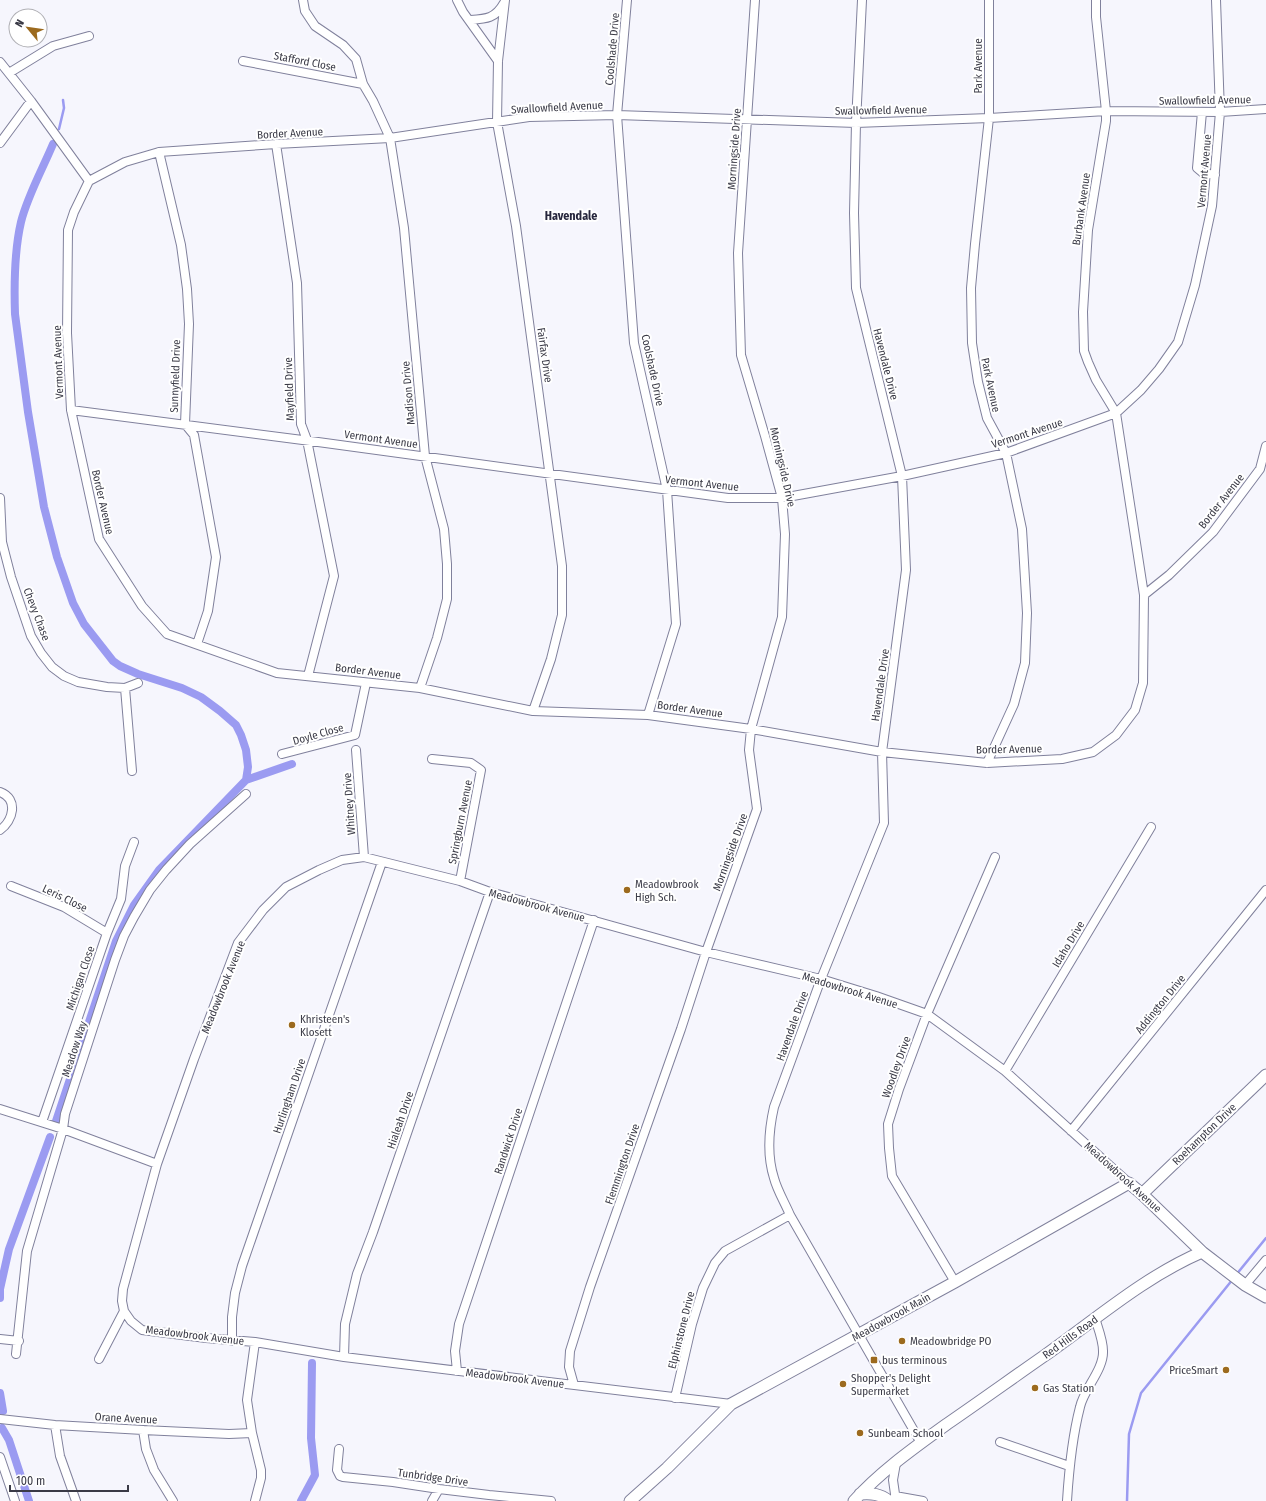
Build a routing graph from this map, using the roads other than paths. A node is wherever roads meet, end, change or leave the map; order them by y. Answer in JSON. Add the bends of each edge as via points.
{"nodes":[{"id":1,"x":303,"y":0,"type":"edge"},
{"id":2,"x":457,"y":0,"type":"edge"},
{"id":3,"x":505,"y":0,"type":"edge"},
{"id":4,"x":627,"y":0,"type":"edge"},
{"id":5,"x":755,"y":0,"type":"edge"},
{"id":6,"x":862,"y":0,"type":"edge"},
{"id":7,"x":988,"y":0,"type":"edge"},
{"id":8,"x":1096,"y":0,"type":"edge"},
{"id":9,"x":1216,"y":0,"type":"edge"},
{"id":10,"x":469,"y":20,"type":"junction"},
{"id":11,"x":89,"y":36,"type":"dead end"},
{"id":12,"x":243,"y":61,"type":"dead end"},
{"id":13,"x":498,"y":61,"type":"junction"},
{"id":14,"x":0,"y":62,"type":"edge"},
{"id":15,"x":9,"y":73,"type":"junction"},
{"id":16,"x":363,"y":84,"type":"junction"},
{"id":17,"x":31,"y":101,"type":"junction"},
{"id":18,"x":1266,"y":109,"type":"edge"},
{"id":19,"x":1106,"y":111,"type":"junction"},
{"id":20,"x":1202,"y":112,"type":"junction"},
{"id":21,"x":1220,"y":112,"type":"junction"},
{"id":22,"x":617,"y":115,"type":"junction"},
{"id":23,"x":989,"y":118,"type":"junction"},
{"id":24,"x":747,"y":120,"type":"junction"},
{"id":25,"x":496,"y":122,"type":"junction"},
{"id":26,"x":856,"y":123,"type":"junction"},
{"id":27,"x":390,"y":138,"type":"junction"},
{"id":28,"x":0,"y":143,"type":"edge"},
{"id":29,"x":276,"y":144,"type":"junction"},
{"id":30,"x":159,"y":152,"type":"junction"},
{"id":31,"x":1215,"y":175,"type":"junction"},
{"id":32,"x":89,"y":181,"type":"junction"},
{"id":33,"x":71,"y":410,"type":"junction"},
{"id":34,"x":1116,"y":413,"type":"junction"},
{"id":35,"x":184,"y":424,"type":"junction"},
{"id":36,"x":307,"y":440,"type":"junction"},
{"id":37,"x":1266,"y":446,"type":"edge"},
{"id":38,"x":1006,"y":453,"type":"junction"},
{"id":39,"x":425,"y":456,"type":"junction"},
{"id":40,"x":1263,"y":470,"type":"edge"},
{"id":41,"x":549,"y":474,"type":"junction"},
{"id":42,"x":902,"y":476,"type":"junction"},
{"id":43,"x":667,"y":490,"type":"junction"},
{"id":44,"x":0,"y":498,"type":"edge"},
{"id":45,"x":782,"y":498,"type":"junction"},
{"id":46,"x":1144,"y":595,"type":"junction"},
{"id":47,"x":197,"y":644,"type":"junction"},
{"id":48,"x":308,"y":676,"type":"junction"},
{"id":49,"x":138,"y":683,"type":"dead end"},
{"id":50,"x":366,"y":683,"type":"junction"},
{"id":51,"x":124,"y":688,"type":"junction"},
{"id":52,"x":420,"y":688,"type":"junction"},
{"id":53,"x":533,"y":711,"type":"junction"},
{"id":54,"x":648,"y":715,"type":"junction"},
{"id":55,"x":751,"y":729,"type":"junction"},
{"id":56,"x":356,"y":750,"type":"dead end"},
{"id":57,"x":882,"y":752,"type":"junction"},
{"id":58,"x":282,"y":754,"type":"dead end"},
{"id":59,"x":432,"y":760,"type":"dead end"},
{"id":60,"x":987,"y":763,"type":"junction"},
{"id":61,"x":132,"y":771,"type":"dead end"},
{"id":62,"x":0,"y":792,"type":"edge"},
{"id":63,"x":246,"y":794,"type":"dead end"},
{"id":64,"x":1151,"y":827,"type":"dead end"},
{"id":65,"x":0,"y":830,"type":"edge"},
{"id":66,"x":134,"y":842,"type":"dead end"},
{"id":67,"x":364,"y":857,"type":"junction"},
{"id":68,"x":995,"y":857,"type":"dead end"},
{"id":69,"x":382,"y":862,"type":"junction"},
{"id":70,"x":460,"y":881,"type":"junction"},
{"id":71,"x":12,"y":886,"type":"dead end"},
{"id":72,"x":1266,"y":890,"type":"edge"},
{"id":73,"x":490,"y":892,"type":"junction"},
{"id":74,"x":594,"y":920,"type":"junction"},
{"id":75,"x":107,"y":933,"type":"junction"},
{"id":76,"x":706,"y":952,"type":"junction"},
{"id":77,"x":821,"y":979,"type":"junction"},
{"id":78,"x":927,"y":1014,"type":"junction"},
{"id":79,"x":1005,"y":1072,"type":"junction"},
{"id":80,"x":1266,"y":1075,"type":"edge"},
{"id":81,"x":0,"y":1109,"type":"edge"},
{"id":82,"x":42,"y":1122,"type":"junction"},
{"id":83,"x":63,"y":1129,"type":"junction"},
{"id":84,"x":1071,"y":1131,"type":"junction"},
{"id":85,"x":156,"y":1164,"type":"junction"},
{"id":86,"x":1129,"y":1183,"type":"junction"},
{"id":87,"x":1142,"y":1194,"type":"junction"},
{"id":88,"x":790,"y":1215,"type":"junction"},
{"id":89,"x":1202,"y":1252,"type":"junction"},
{"id":90,"x":1266,"y":1260,"type":"edge"},
{"id":91,"x":955,"y":1282,"type":"junction"},
{"id":92,"x":1244,"y":1284,"type":"junction"},
{"id":93,"x":1266,"y":1297,"type":"edge"},
{"id":94,"x":124,"y":1310,"type":"junction"},
{"id":95,"x":1095,"y":1318,"type":"junction"},
{"id":96,"x":858,"y":1335,"type":"junction"},
{"id":97,"x":0,"y":1339,"type":"edge"},
{"id":98,"x":19,"y":1341,"type":"junction"},
{"id":99,"x":232,"y":1341,"type":"junction"},
{"id":100,"x":255,"y":1342,"type":"junction"},
{"id":101,"x":16,"y":1354,"type":"dead end"},
{"id":102,"x":344,"y":1357,"type":"junction"},
{"id":103,"x":99,"y":1359,"type":"dead end"},
{"id":104,"x":457,"y":1371,"type":"junction"},
{"id":105,"x":574,"y":1385,"type":"junction"},
{"id":106,"x":675,"y":1398,"type":"junction"},
{"id":107,"x":731,"y":1404,"type":"junction"},
{"id":108,"x":0,"y":1418,"type":"edge"},
{"id":109,"x":55,"y":1425,"type":"junction"},
{"id":110,"x":144,"y":1430,"type":"junction"},
{"id":111,"x":252,"y":1433,"type":"junction"},
{"id":112,"x":1000,"y":1442,"type":"dead end"},
{"id":113,"x":921,"y":1443,"type":"junction"},
{"id":114,"x":339,"y":1449,"type":"dead end"},
{"id":115,"x":0,"y":1457,"type":"edge"},
{"id":116,"x":896,"y":1463,"type":"junction"},
{"id":117,"x":1069,"y":1466,"type":"junction"},
{"id":118,"x":439,"y":1489,"type":"junction"},
{"id":119,"x":857,"y":1498,"type":"edge"},
{"id":120,"x":894,"y":1499,"type":"edge"},
{"id":121,"x":15,"y":1501,"type":"edge"},
{"id":122,"x":76,"y":1501,"type":"edge"},
{"id":123,"x":173,"y":1501,"type":"edge"},
{"id":124,"x":255,"y":1501,"type":"edge"},
{"id":125,"x":432,"y":1501,"type":"edge"},
{"id":126,"x":551,"y":1501,"type":"edge"},
{"id":127,"x":630,"y":1501,"type":"edge"},
{"id":128,"x":923,"y":1501,"type":"edge"},
{"id":129,"x":1067,"y":1501,"type":"edge"}],
"edges":[{"from":1,"to":16,"type":"street","name":"Madison Drive","via":[[305,11],[315,26],[342,45],[356,59]]},
{"from":2,"to":10,"type":"street"},
{"from":3,"to":10,"type":"street","via":[[499,11],[487,19]]},
{"from":3,"to":13,"type":"street","name":"Fairfax Drive"},
{"from":4,"to":22,"type":"street","name":"Coolshade Drive"},
{"from":5,"to":24,"type":"street","name":"Morningside Drive"},
{"from":6,"to":26,"type":"street","name":"Havendale Drive"},
{"from":7,"to":23,"type":"street","name":"Park Avenue"},
{"from":8,"to":19,"type":"street","name":"Burbank Avenue"},
{"from":9,"to":21,"type":"street","name":"Vermont Avenue"},
{"from":10,"to":13,"type":"street"},
{"from":11,"to":15,"type":"street","via":[[53,46]]},
{"from":12,"to":16,"type":"street","name":"Stafford Close"},
{"from":13,"to":25,"type":"street","name":"Fairfax Drive"},
{"from":14,"to":15,"type":"street"},
{"from":15,"to":17,"type":"street"},
{"from":16,"to":27,"type":"street","name":"Madison Drive"},
{"from":17,"to":28,"type":"street"},
{"from":17,"to":32,"type":"street"},
{"from":18,"to":21,"type":"street","name":"Swallowfield Avenue"},
{"from":19,"to":20,"type":"street","name":"Swallowfield Avenue"},
{"from":19,"to":23,"type":"street","name":"Swallowfield Avenue"},
{"from":19,"to":34,"type":"street","name":"Burbank Avenue","via":[[1088,230],[1083,312],[1084,350],[1096,380]]},
{"from":20,"to":21,"type":"street","name":"Swallowfield Avenue"},
{"from":20,"to":31,"type":"street","via":[[1197,168],[1203,173]]},
{"from":21,"to":31,"type":"street","name":"Vermont Avenue"},
{"from":22,"to":24,"type":"street","name":"Swallowfield Avenue"},
{"from":22,"to":25,"type":"street","name":"Swallowfield Avenue","via":[[529,117]]},
{"from":22,"to":43,"type":"street","name":"Coolshade Drive","via":[[634,343]]},
{"from":23,"to":26,"type":"street","name":"Swallowfield Avenue"},
{"from":23,"to":38,"type":"street","name":"Park Avenue","via":[[974,244],[971,288],[972,343],[987,418]]},
{"from":24,"to":26,"type":"street","name":"Swallowfield Avenue"},
{"from":24,"to":45,"type":"street","name":"Morningside Drive","via":[[738,253],[741,355]]},
{"from":25,"to":27,"type":"street","name":"Border Avenue"},
{"from":25,"to":41,"type":"street","name":"Fairfax Drive","via":[[516,226]]},
{"from":26,"to":42,"type":"street","name":"Havendale Drive","via":[[856,288]]},
{"from":27,"to":29,"type":"street","name":"Border Avenue"},
{"from":27,"to":39,"type":"street","name":"Madison Drive","via":[[404,228]]},
{"from":29,"to":30,"type":"street","name":"Border Avenue"},
{"from":29,"to":36,"type":"street","name":"Mayfield Drive","via":[[297,283],[301,424]]},
{"from":30,"to":32,"type":"street","name":"Border Avenue","via":[[125,162]]},
{"from":30,"to":35,"type":"street","name":"Sunnyfield Drive","via":[[182,246],[187,289],[189,324]]},
{"from":31,"to":34,"type":"street","name":"Vermont Avenue","via":[[1204,250],[1178,342],[1155,374]]},
{"from":32,"to":33,"type":"street","name":"Vermont Avenue","via":[[68,230],[67,333]]},
{"from":33,"to":35,"type":"street","name":"Vermont Avenue"},
{"from":33,"to":47,"type":"street","name":"Border Avenue","via":[[99,539],[154,621],[168,634]]},
{"from":34,"to":38,"type":"street","name":"Vermont Avenue"},
{"from":34,"to":46,"type":"street"},
{"from":35,"to":36,"type":"street","name":"Vermont Avenue"},
{"from":35,"to":47,"type":"street","name":"Sunnyfield Drive","via":[[194,435],[216,557],[208,611]]},
{"from":36,"to":39,"type":"street","name":"Vermont Avenue"},
{"from":36,"to":48,"type":"street","name":"Mayfield Drive","via":[[334,576]]},
{"from":37,"to":40,"type":"street","name":"Border Avenue"},
{"from":38,"to":42,"type":"street","name":"Vermont Avenue"},
{"from":38,"to":60,"type":"street","name":"Park Avenue","via":[[1022,529],[1027,613],[1025,663],[1014,704]]},
{"from":39,"to":41,"type":"street","name":"Vermont Avenue"},
{"from":39,"to":52,"type":"street","name":"Madison Drive","via":[[444,529],[447,599]]},
{"from":40,"to":46,"type":"street","name":"Border Avenue","via":[[1213,532],[1169,575]]},
{"from":41,"to":43,"type":"street","name":"Vermont Avenue"},
{"from":41,"to":53,"type":"street","name":"Fairfax Drive","via":[[562,566],[562,615],[551,659]]},
{"from":42,"to":45,"type":"street","name":"Vermont Avenue"},
{"from":42,"to":57,"type":"street","name":"Havendale Drive","via":[[906,570]]},
{"from":43,"to":45,"type":"street","name":"Vermont Avenue","via":[[728,498]]},
{"from":43,"to":54,"type":"street","name":"Coolshade Drive","via":[[676,624]]},
{"from":44,"to":51,"type":"street","name":"Chevy Chase","via":[[2,542],[31,636],[41,653],[52,667],[78,682]]},
{"from":45,"to":55,"type":"street","name":"Morningside Drive","via":[[785,534],[782,617]]},
{"from":46,"to":60,"type":"street","name":"Border Avenue","via":[[1143,683],[1135,710],[1116,735],[1093,752],[1077,756]]},
{"from":47,"to":48,"type":"street","name":"Border Avenue","via":[[277,673]]},
{"from":48,"to":50,"type":"street","name":"Border Avenue"},
{"from":49,"to":51,"type":"street","name":"Chevy Chase"},
{"from":50,"to":52,"type":"street","name":"Border Avenue"},
{"from":50,"to":58,"type":"street","name":"Doyle Close","via":[[355,735]]},
{"from":51,"to":61,"type":"street"},
{"from":52,"to":53,"type":"street","name":"Border Avenue"},
{"from":53,"to":54,"type":"street","name":"Border Avenue"},
{"from":54,"to":55,"type":"street","name":"Border Avenue"},
{"from":55,"to":57,"type":"street","name":"Border Avenue"},
{"from":55,"to":76,"type":"street","name":"Morningside Drive","via":[[749,750],[757,809]]},
{"from":56,"to":67,"type":"street","name":"Whitney Drive"},
{"from":57,"to":60,"type":"street","name":"Border Avenue"},
{"from":57,"to":77,"type":"street","name":"Havendale Drive","via":[[884,823]]},
{"from":59,"to":70,"type":"street","name":"Springburn Avenue","via":[[471,763],[481,770]]},
{"from":62,"to":65,"type":"street","via":[[9,799],[12,806],[10,821]]},
{"from":63,"to":83,"type":"street","name":"Meadow Way","via":[[190,844],[166,870],[134,917],[115,960],[65,1114]]},
{"from":64,"to":79,"type":"street","name":"Idaho Drive"},
{"from":66,"to":75,"type":"street","name":"Michigan Close","via":[[125,866],[121,899]]},
{"from":67,"to":69,"type":"street","name":"Meadowbrook Avenue"},
{"from":67,"to":85,"type":"street","name":"Meadowbrook Avenue","via":[[342,860],[286,887],[263,910],[238,943]]},
{"from":68,"to":78,"type":"street","name":"Woodley Drive"},
{"from":69,"to":70,"type":"street","name":"Meadowbrook Avenue"},
{"from":69,"to":99,"type":"street","name":"Hurlingham Drive","via":[[242,1266],[235,1292]]},
{"from":70,"to":73,"type":"street","name":"Meadowbrook Avenue"},
{"from":71,"to":75,"type":"street","name":"Leris Close","via":[[64,907]]},
{"from":72,"to":84,"type":"street","name":"Addington Drive"},
{"from":73,"to":74,"type":"street","name":"Meadowbrook Avenue"},
{"from":73,"to":102,"type":"street","name":"Hialeah Drive","via":[[357,1274],[345,1324]]},
{"from":74,"to":76,"type":"street","name":"Meadowbrook Avenue"},
{"from":74,"to":104,"type":"street","name":"Randwick Drive","via":[[459,1324],[455,1351]]},
{"from":75,"to":82,"type":"street","name":"Michigan Close"},
{"from":76,"to":77,"type":"street","name":"Meadowbrook Avenue"},
{"from":76,"to":105,"type":"street","name":"Flemmington Drive","via":[[570,1351],[569,1367]]},
{"from":77,"to":78,"type":"street","name":"Meadowbrook Avenue"},
{"from":77,"to":88,"type":"street","name":"Havendale Drive","via":[[770,1121],[774,1178]]},
{"from":78,"to":79,"type":"street","name":"Meadowbrook Avenue"},
{"from":78,"to":91,"type":"street","name":"Woodley Drive","via":[[888,1124],[889,1148],[892,1176]]},
{"from":79,"to":84,"type":"street","name":"Meadowbrook Avenue"},
{"from":80,"to":87,"type":"street","name":"Roehampton Drive"},
{"from":81,"to":82,"type":"street"},
{"from":82,"to":83,"type":"street"},
{"from":83,"to":85,"type":"street"},
{"from":83,"to":98,"type":"street","name":"Meadow Way","via":[[27,1251]]},
{"from":84,"to":86,"type":"street","name":"Meadowbrook Avenue"},
{"from":85,"to":94,"type":"street","name":"Meadowbrook Avenue","via":[[123,1289]]},
{"from":86,"to":87,"type":"street","name":"Meadowbrook Avenue"},
{"from":86,"to":91,"type":"street","name":"Meadowbrook Main"},
{"from":87,"to":89,"type":"street","name":"Meadowbrook Avenue"},
{"from":88,"to":96,"type":"street","name":"Havendale Drive"},
{"from":88,"to":106,"type":"street","name":"Elphinstone Drive","via":[[725,1251],[715,1263],[698,1302]]},
{"from":89,"to":92,"type":"street"},
{"from":89,"to":95,"type":"street","name":"Red Hills Road","via":[[1179,1262]]},
{"from":90,"to":92,"type":"street"},
{"from":91,"to":96,"type":"street","name":"Meadowbrook Main"},
{"from":92,"to":93,"type":"street"},
{"from":94,"to":99,"type":"street","name":"Meadowbrook Avenue","via":[[131,1321],[142,1330]]},
{"from":94,"to":103,"type":"street"},
{"from":95,"to":113,"type":"street","name":"Red Hills Road"},
{"from":95,"to":117,"type":"street","via":[[1104,1351],[1100,1365],[1080,1404]]},
{"from":96,"to":107,"type":"street","name":"Meadowbrook Main"},
{"from":96,"to":113,"type":"street","name":"Havendale Drive"},
{"from":97,"to":98,"type":"street"},
{"from":98,"to":101,"type":"street","name":"Meadow Way"},
{"from":99,"to":100,"type":"street","name":"Meadowbrook Avenue"},
{"from":100,"to":102,"type":"street","name":"Meadowbrook Avenue"},
{"from":100,"to":111,"type":"street","via":[[247,1400]]},
{"from":102,"to":104,"type":"street","name":"Meadowbrook Avenue"},
{"from":104,"to":105,"type":"street","name":"Meadowbrook Avenue"},
{"from":105,"to":106,"type":"street","name":"Meadowbrook Avenue"},
{"from":106,"to":107,"type":"street","name":"Meadowbrook Avenue"},
{"from":107,"to":127,"type":"street","name":"Meadowbrook Main"},
{"from":108,"to":109,"type":"street","name":"Orane Avenue"},
{"from":109,"to":110,"type":"street","name":"Orane Avenue"},
{"from":109,"to":122,"type":"street","via":[[60,1456]]},
{"from":110,"to":111,"type":"street","name":"Orane Avenue"},
{"from":110,"to":123,"type":"street","via":[[146,1449],[154,1470]]},
{"from":111,"to":124,"type":"street","via":[[261,1470]]},
{"from":112,"to":117,"type":"street"},
{"from":113,"to":116,"type":"street","name":"Red Hills Road"},
{"from":114,"to":118,"type":"street","name":"Tunbridge Drive","via":[[337,1470],[340,1476]]},
{"from":115,"to":121,"type":"street"},
{"from":116,"to":119,"type":"street","name":"Red Hills Road","via":[[878,1476]]},
{"from":116,"to":120,"type":"street","via":[[893,1480]]},
{"from":117,"to":129,"type":"street"},
{"from":118,"to":125,"type":"street"},
{"from":118,"to":126,"type":"street","name":"Tunbridge Drive"},
{"from":119,"to":120,"type":"street","via":[[871,1493]]},
{"from":120,"to":128,"type":"street"}]}
